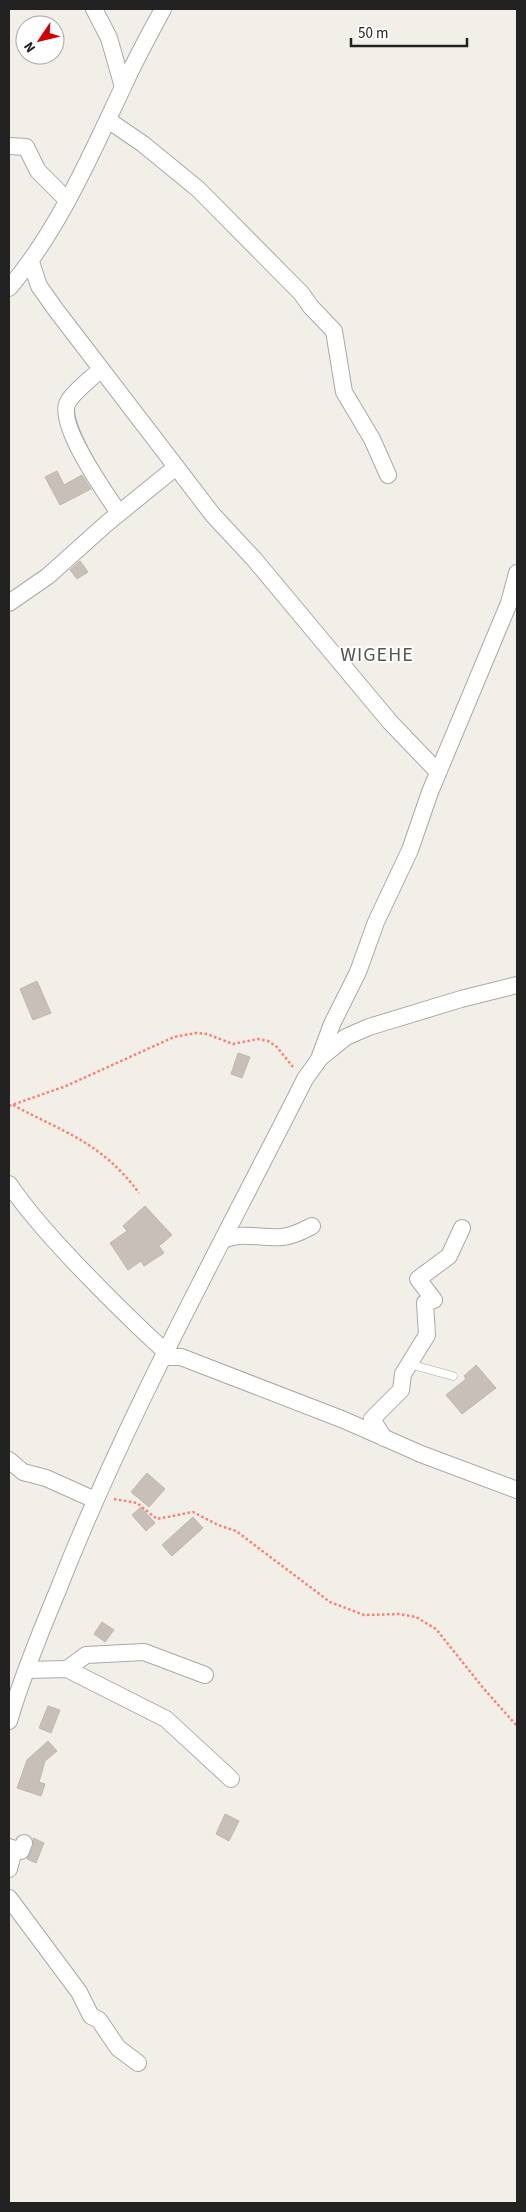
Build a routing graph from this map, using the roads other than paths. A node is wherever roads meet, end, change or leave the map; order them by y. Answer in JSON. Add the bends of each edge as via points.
{"nodes":[{"id":1,"x":94,"y":9,"type":"edge"},
{"id":2,"x":163,"y":9,"type":"edge"},
{"id":3,"x":123,"y":87,"type":"junction"},
{"id":4,"x":108,"y":120,"type":"junction"},
{"id":5,"x":9,"y":146,"type":"edge"},
{"id":6,"x":67,"y":200,"type":"junction"},
{"id":7,"x":31,"y":262,"type":"junction"},
{"id":8,"x":9,"y":288,"type":"edge"},
{"id":9,"x":101,"y":369,"type":"junction"},
{"id":10,"x":176,"y":466,"type":"junction"},
{"id":11,"x":388,"y":475,"type":"dead end"},
{"id":12,"x":119,"y":513,"type":"junction"},
{"id":13,"x":517,"y":573,"type":"edge"},
{"id":14,"x":9,"y":603,"type":"edge"},
{"id":15,"x":438,"y":772,"type":"junction"},
{"id":16,"x":517,"y":985,"type":"edge"},
{"id":17,"x":318,"y":1062,"type":"junction"},
{"id":18,"x":9,"y":1184,"type":"edge"},
{"id":19,"x":312,"y":1226,"type":"dead end"},
{"id":20,"x":462,"y":1228,"type":"dead end"},
{"id":21,"x":223,"y":1240,"type":"junction"},
{"id":22,"x":166,"y":1355,"type":"junction"},
{"id":23,"x":409,"y":1364,"type":"junction"},
{"id":24,"x":453,"y":1376,"type":"dead end"},
{"id":25,"x":384,"y":1438,"type":"junction"},
{"id":26,"x":9,"y":1460,"type":"edge"},
{"id":27,"x":517,"y":1490,"type":"edge"},
{"id":28,"x":95,"y":1500,"type":"junction"},
{"id":29,"x":67,"y":1669,"type":"junction"},
{"id":30,"x":27,"y":1670,"type":"junction"},
{"id":31,"x":205,"y":1675,"type":"dead end"},
{"id":32,"x":9,"y":1721,"type":"edge"},
{"id":33,"x":231,"y":1779,"type":"dead end"},
{"id":34,"x":16,"y":1847,"type":"edge"},
{"id":35,"x":9,"y":1869,"type":"edge"},
{"id":36,"x":9,"y":1898,"type":"edge"},
{"id":37,"x":138,"y":2063,"type":"dead end"}],
"edges":[{"from":1,"to":3,"type":"street","via":[[109,38]]},
{"from":2,"to":3,"type":"street"},
{"from":3,"to":4,"type":"street"},
{"from":4,"to":6,"type":"street"},
{"from":4,"to":11,"type":"street","via":[[198,189],[301,293],[334,332],[344,392],[372,439]]},
{"from":5,"to":6,"type":"street","via":[[26,147],[38,171]]},
{"from":6,"to":7,"type":"street"},
{"from":7,"to":8,"type":"street"},
{"from":7,"to":9,"type":"street","via":[[39,286]]},
{"from":9,"to":10,"type":"street"},
{"from":9,"to":12,"type":"street","via":[[69,400],[67,409],[70,425],[89,468]]},
{"from":10,"to":12,"type":"street"},
{"from":10,"to":15,"type":"street","via":[[390,722]]},
{"from":12,"to":14,"type":"street","via":[[48,576]]},
{"from":13,"to":15,"type":"street","via":[[509,603]]},
{"from":15,"to":17,"type":"street","via":[[410,850],[376,922],[358,972],[332,1024]]},
{"from":16,"to":17,"type":"street","via":[[369,1027],[346,1037]]},
{"from":17,"to":21,"type":"street","via":[[305,1079]]},
{"from":18,"to":22,"type":"street","via":[[50,1236]]},
{"from":19,"to":21,"type":"street","via":[[289,1236],[242,1235]]},
{"from":20,"to":23,"type":"street","via":[[449,1256],[418,1279],[434,1300],[425,1303],[427,1335]]},
{"from":21,"to":22,"type":"street"},
{"from":22,"to":25,"type":"street","via":[[181,1357]]},
{"from":22,"to":28,"type":"street"},
{"from":23,"to":24,"type":"lane"},
{"from":23,"to":25,"type":"street","via":[[403,1374],[401,1390],[372,1419]]},
{"from":25,"to":27,"type":"street"},
{"from":26,"to":28,"type":"street","via":[[23,1472],[46,1478]]},
{"from":28,"to":30,"type":"street"},
{"from":29,"to":30,"type":"street"},
{"from":29,"to":31,"type":"street","via":[[86,1655],[144,1652]]},
{"from":29,"to":33,"type":"street","via":[[166,1718]]},
{"from":30,"to":32,"type":"street"},
{"from":34,"to":35,"type":"street"},
{"from":36,"to":37,"type":"street","via":[[79,1992],[90,2016],[99,2020],[118,2048]]}]}
